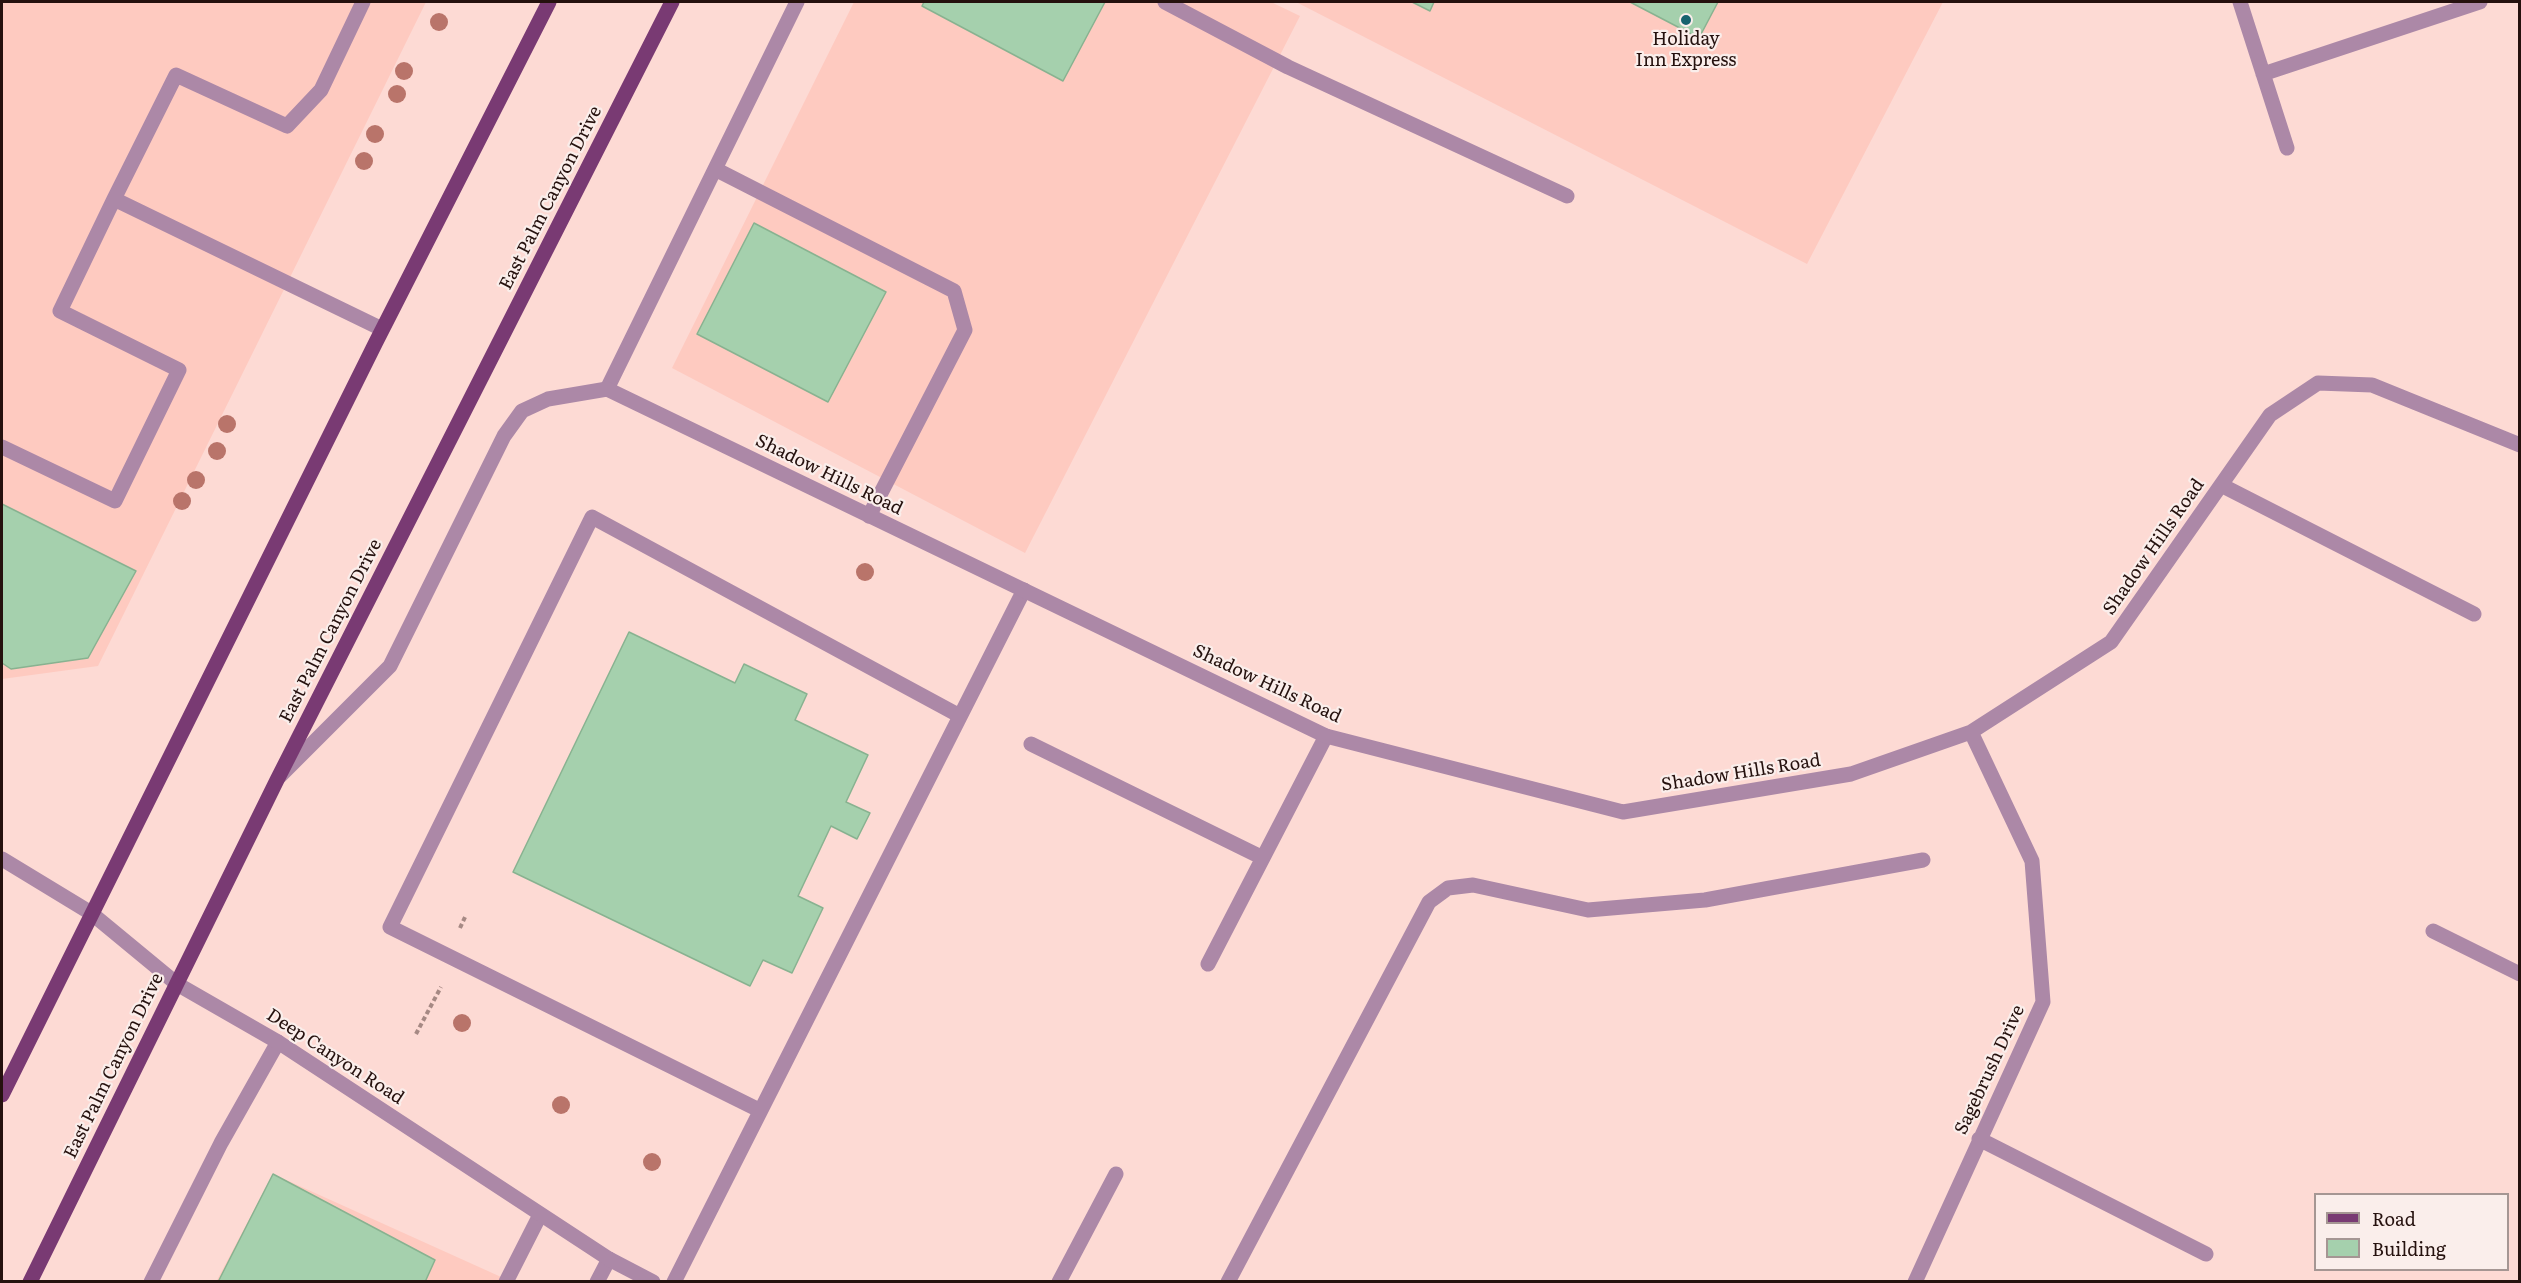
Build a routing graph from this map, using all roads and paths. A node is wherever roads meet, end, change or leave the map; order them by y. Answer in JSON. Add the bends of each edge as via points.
{"nodes":[{"id":1,"x":363,"y":2,"type":"edge"},
{"id":2,"x":549,"y":2,"type":"edge"},
{"id":3,"x":672,"y":2,"type":"edge"},
{"id":4,"x":797,"y":2,"type":"edge"},
{"id":5,"x":1165,"y":2,"type":"edge"},
{"id":6,"x":2240,"y":2,"type":"edge"},
{"id":7,"x":2480,"y":2,"type":"edge"},
{"id":8,"x":2263,"y":74,"type":"junction"},
{"id":9,"x":2287,"y":147,"type":"dead end"},
{"id":10,"x":715,"y":169,"type":"junction"},
{"id":11,"x":1567,"y":196,"type":"dead end"},
{"id":12,"x":114,"y":199,"type":"junction"},
{"id":13,"x":382,"y":329,"type":"junction"},
{"id":14,"x":607,"y":390,"type":"junction"},
{"id":15,"x":2520,"y":446,"type":"edge"},
{"id":16,"x":2,"y":447,"type":"edge"},
{"id":17,"x":2222,"y":485,"type":"junction"},
{"id":18,"x":869,"y":516,"type":"junction"},
{"id":19,"x":1024,"y":590,"type":"junction"},
{"id":20,"x":2474,"y":614,"type":"dead end"},
{"id":21,"x":960,"y":716,"type":"junction"},
{"id":22,"x":1971,"y":732,"type":"junction"},
{"id":23,"x":1326,"y":736,"type":"junction"},
{"id":24,"x":1031,"y":744,"type":"dead end"},
{"id":25,"x":277,"y":780,"type":"junction"},
{"id":26,"x":1263,"y":858,"type":"junction"},
{"id":27,"x":2,"y":859,"type":"edge"},
{"id":28,"x":1923,"y":860,"type":"dead end"},
{"id":29,"x":91,"y":914,"type":"junction"},
{"id":30,"x":2433,"y":931,"type":"dead end"},
{"id":31,"x":455,"y":960,"type":"junction"},
{"id":32,"x":1208,"y":964,"type":"dead end"},
{"id":33,"x":2520,"y":974,"type":"edge"},
{"id":34,"x":177,"y":984,"type":"junction"},
{"id":35,"x":416,"y":1034,"type":"dead end"},
{"id":36,"x":278,"y":1042,"type":"junction"},
{"id":37,"x":2,"y":1095,"type":"edge"},
{"id":38,"x":759,"y":1110,"type":"junction"},
{"id":39,"x":1979,"y":1139,"type":"junction"},
{"id":40,"x":1116,"y":1174,"type":"dead end"},
{"id":41,"x":540,"y":1215,"type":"junction"},
{"id":42,"x":2206,"y":1254,"type":"dead end"},
{"id":43,"x":609,"y":1259,"type":"junction"},
{"id":44,"x":30,"y":1281,"type":"edge"},
{"id":45,"x":151,"y":1281,"type":"edge"},
{"id":46,"x":506,"y":1281,"type":"edge"},
{"id":47,"x":597,"y":1281,"type":"edge"},
{"id":48,"x":652,"y":1281,"type":"edge"},
{"id":49,"x":674,"y":1281,"type":"edge"},
{"id":50,"x":1059,"y":1281,"type":"edge"},
{"id":51,"x":1228,"y":1281,"type":"edge"},
{"id":52,"x":1914,"y":1281,"type":"edge"}],
"edges":[{"from":1,"to":12,"type":"street","via":[[321,90],[287,126],[176,75]]},
{"from":2,"to":13,"type":"main road"},
{"from":3,"to":25,"type":"main road","name":"East Palm Canyon Drive"},
{"from":4,"to":10,"type":"street"},
{"from":5,"to":11,"type":"street","via":[[1288,67]]},
{"from":6,"to":8,"type":"street"},
{"from":7,"to":8,"type":"street"},
{"from":8,"to":9,"type":"street"},
{"from":10,"to":14,"type":"street"},
{"from":10,"to":18,"type":"street","via":[[954,291],[965,330]]},
{"from":12,"to":13,"type":"street"},
{"from":12,"to":16,"type":"street","via":[[60,311],[179,370],[115,501]]},
{"from":13,"to":29,"type":"main road"},
{"from":14,"to":18,"type":"street","name":"Shadow Hills Road"},
{"from":14,"to":25,"type":"street","via":[[548,399],[522,411],[504,436],[390,666]]},
{"from":15,"to":17,"type":"street","name":"Shadow Hills Road","via":[[2372,385],[2318,383],[2270,416]]},
{"from":17,"to":20,"type":"street"},
{"from":17,"to":22,"type":"street","name":"Shadow Hills Road","via":[[2110,642]]},
{"from":18,"to":19,"type":"street","name":"Shadow Hills Road"},
{"from":19,"to":21,"type":"street"},
{"from":19,"to":23,"type":"street","name":"Shadow Hills Road"},
{"from":21,"to":31,"type":"street","via":[[592,516],[390,927]]},
{"from":21,"to":38,"type":"street"},
{"from":22,"to":23,"type":"street","name":"Shadow Hills Road","via":[[1851,774],[1623,812]]},
{"from":22,"to":39,"type":"street","name":"Sagebrush Drive","via":[[2032,861],[2043,1002]]},
{"from":23,"to":26,"type":"street"},
{"from":24,"to":26,"type":"street"},
{"from":25,"to":34,"type":"main road","name":"East Palm Canyon Drive"},
{"from":26,"to":32,"type":"street"},
{"from":27,"to":29,"type":"street","name":"Deep Canyon Road"},
{"from":28,"to":51,"type":"street","via":[[1705,900],[1588,910],[1473,885],[1448,888],[1429,902]]},
{"from":29,"to":34,"type":"street","name":"Deep Canyon Road"},
{"from":29,"to":37,"type":"main road"},
{"from":30,"to":33,"type":"street"},
{"from":31,"to":35,"type":"path"},
{"from":31,"to":38,"type":"street"},
{"from":34,"to":36,"type":"street","name":"Deep Canyon Road"},
{"from":34,"to":44,"type":"main road","name":"East Palm Canyon Drive"},
{"from":36,"to":41,"type":"street","name":"Deep Canyon Road"},
{"from":36,"to":45,"type":"street"},
{"from":38,"to":49,"type":"street"},
{"from":39,"to":42,"type":"street"},
{"from":39,"to":52,"type":"street","name":"Sagebrush Drive"},
{"from":40,"to":50,"type":"street"},
{"from":41,"to":43,"type":"street","name":"Deep Canyon Road"},
{"from":41,"to":46,"type":"street"},
{"from":43,"to":47,"type":"street"},
{"from":43,"to":48,"type":"street","name":"Deep Canyon Road"}]}
